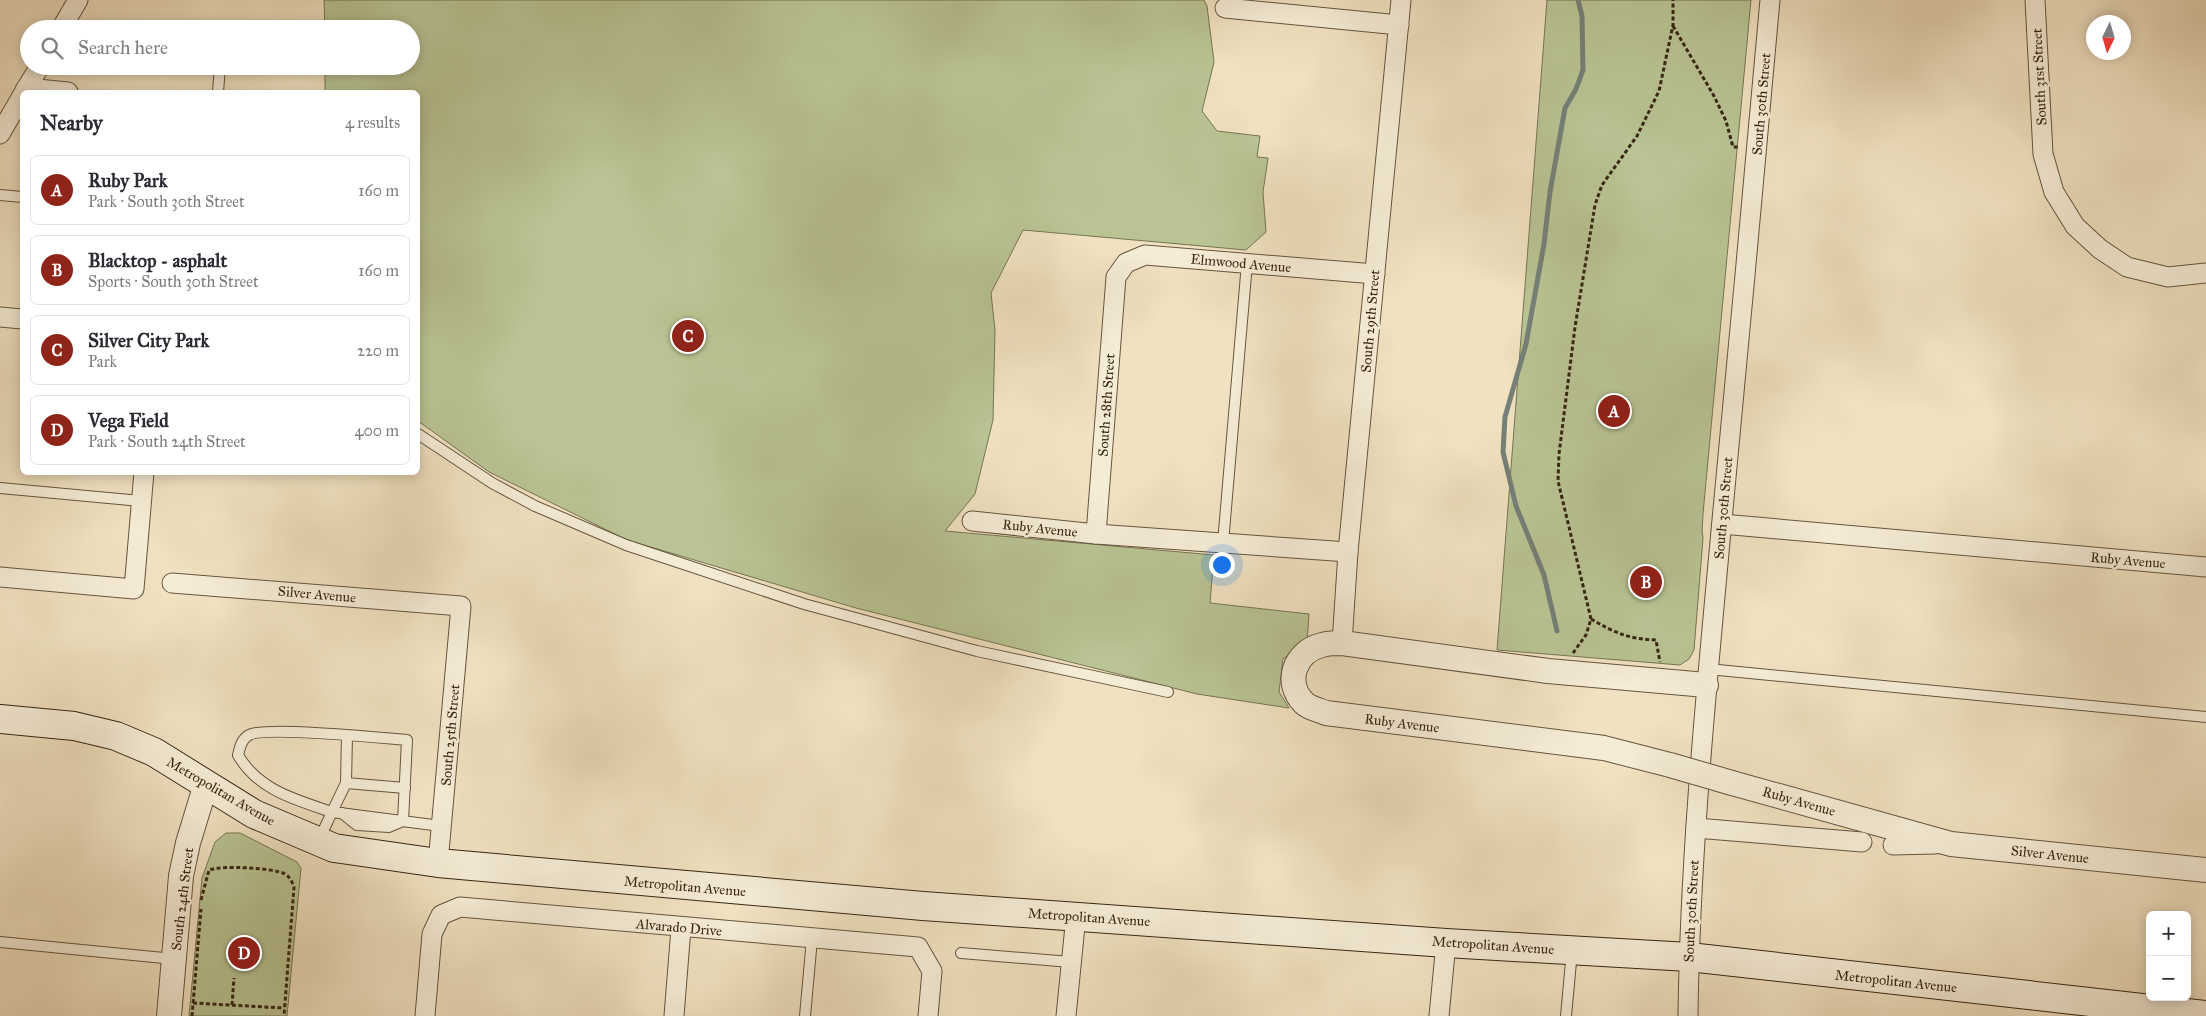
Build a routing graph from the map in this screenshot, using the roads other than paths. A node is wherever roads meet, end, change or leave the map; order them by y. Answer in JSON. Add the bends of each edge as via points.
{"nodes":[{"id":1,"x":78,"y":0,"type":"edge"},
{"id":2,"x":1401,"y":0,"type":"edge"},
{"id":3,"x":1770,"y":0,"type":"edge"},
{"id":4,"x":2035,"y":0,"type":"edge"},
{"id":5,"x":1225,"y":8,"type":"dead end"},
{"id":6,"x":66,"y":20,"type":"edge"},
{"id":7,"x":1399,"y":25,"type":"junction"},
{"id":8,"x":35,"y":75,"type":"edge"},
{"id":9,"x":219,"y":75,"type":"edge"},
{"id":10,"x":26,"y":90,"type":"edge"},
{"id":11,"x":218,"y":90,"type":"edge"},
{"id":12,"x":20,"y":100,"type":"edge"},
{"id":13,"x":0,"y":134,"type":"edge"},
{"id":14,"x":0,"y":195,"type":"edge"},
{"id":15,"x":20,"y":197,"type":"edge"},
{"id":16,"x":1247,"y":263,"type":"junction"},
{"id":17,"x":2206,"y":273,"type":"edge"},
{"id":18,"x":1375,"y":274,"type":"junction"},
{"id":19,"x":1116,"y":277,"type":"joint"},
{"id":20,"x":0,"y":317,"type":"edge"},
{"id":21,"x":20,"y":318,"type":"edge"},
{"id":22,"x":420,"y":435,"type":"edge"},
{"id":23,"x":144,"y":475,"type":"edge"},
{"id":24,"x":0,"y":488,"type":"edge"},
{"id":25,"x":141,"y":501,"type":"junction"},
{"id":26,"x":972,"y":521,"type":"dead end"},
{"id":27,"x":1722,"y":524,"type":"junction"},
{"id":28,"x":1096,"y":534,"type":"junction"},
{"id":29,"x":1223,"y":543,"type":"junction"},
{"id":30,"x":1348,"y":552,"type":"junction"},
{"id":31,"x":2206,"y":567,"type":"edge"},
{"id":32,"x":0,"y":577,"type":"edge"},
{"id":33,"x":172,"y":583,"type":"dead end"},
{"id":34,"x":461,"y":606,"type":"joint"},
{"id":35,"x":1342,"y":643,"type":"junction"},
{"id":36,"x":1707,"y":677,"type":"junction"},
{"id":37,"x":1168,"y":692,"type":"dead end"},
{"id":38,"x":2206,"y":717,"type":"edge"},
{"id":39,"x":0,"y":719,"type":"edge"},
{"id":40,"x":347,"y":736,"type":"junction"},
{"id":41,"x":346,"y":783,"type":"junction"},
{"id":42,"x":206,"y":784,"type":"junction"},
{"id":43,"x":404,"y":788,"type":"junction"},
{"id":44,"x":337,"y":812,"type":"junction"},
{"id":45,"x":403,"y":821,"type":"junction"},
{"id":46,"x":441,"y":826,"type":"junction"},
{"id":47,"x":1696,"y":828,"type":"junction"},
{"id":48,"x":319,"y":842,"type":"junction"},
{"id":49,"x":1862,"y":842,"type":"dead end"},
{"id":50,"x":1893,"y":844,"type":"dead end"},
{"id":51,"x":1951,"y":844,"type":"junction"},
{"id":52,"x":438,"y":863,"type":"junction"},
{"id":53,"x":2206,"y":870,"type":"edge"},
{"id":54,"x":1076,"y":916,"type":"junction"},
{"id":55,"x":681,"y":928,"type":"junction"},
{"id":56,"x":812,"y":939,"type":"junction"},
{"id":57,"x":0,"y":942,"type":"edge"},
{"id":58,"x":1446,"y":943,"type":"junction"},
{"id":59,"x":1572,"y":950,"type":"junction"},
{"id":60,"x":961,"y":954,"type":"dead end"},
{"id":61,"x":1689,"y":957,"type":"junction"},
{"id":62,"x":175,"y":959,"type":"junction"},
{"id":63,"x":1071,"y":962,"type":"junction"},
{"id":64,"x":2206,"y":1015,"type":"edge"},
{"id":65,"x":169,"y":1016,"type":"edge"},
{"id":66,"x":425,"y":1016,"type":"edge"},
{"id":67,"x":674,"y":1016,"type":"edge"},
{"id":68,"x":805,"y":1016,"type":"edge"},
{"id":69,"x":928,"y":1016,"type":"edge"},
{"id":70,"x":1066,"y":1016,"type":"edge"},
{"id":71,"x":1439,"y":1016,"type":"edge"},
{"id":72,"x":1566,"y":1016,"type":"edge"},
{"id":73,"x":1688,"y":1016,"type":"edge"}],
"edges":[{"from":1,"to":6,"type":"street"},
{"from":2,"to":7,"type":"street","name":"South 29th Street"},
{"from":3,"to":27,"type":"street","name":"South 30th Street"},
{"from":4,"to":17,"type":"street","name":"South 31st Street","via":[[2043,154],[2054,192],[2075,226],[2100,249],[2128,267],[2168,277]]},
{"from":5,"to":7,"type":"street"},
{"from":7,"to":18,"type":"street","name":"South 29th Street"},
{"from":8,"to":10,"type":"street"},
{"from":9,"to":11,"type":"lane"},
{"from":12,"to":13,"type":"street"},
{"from":14,"to":15,"type":"lane"},
{"from":16,"to":18,"type":"street","name":"Elmwood Avenue"},
{"from":16,"to":19,"type":"street","name":"Elmwood Avenue","via":[[1145,255],[1126,263]]},
{"from":16,"to":29,"type":"lane"},
{"from":18,"to":30,"type":"street","name":"South 29th Street"},
{"from":19,"to":28,"type":"street","name":"South 28th Street"},
{"from":20,"to":21,"type":"street"},
{"from":22,"to":37,"type":"lane","via":[[492,483],[535,506],[626,545],[804,604],[976,651]]},
{"from":23,"to":25,"type":"street"},
{"from":24,"to":25,"type":"lane"},
{"from":25,"to":32,"type":"street","via":[[134,589]]},
{"from":26,"to":28,"type":"street","name":"Ruby Avenue"},
{"from":27,"to":31,"type":"street","name":"Ruby Avenue"},
{"from":27,"to":36,"type":"street","name":"South 30th Street"},
{"from":28,"to":29,"type":"street","name":"Ruby Avenue"},
{"from":29,"to":30,"type":"street","name":"Ruby Avenue"},
{"from":30,"to":35,"type":"street","name":"South 29th Street"},
{"from":33,"to":34,"type":"street","name":"Silver Avenue"},
{"from":34,"to":46,"type":"street","name":"South 25th Street"},
{"from":35,"to":36,"type":"street","name":"Ruby Avenue","via":[[1548,671]]},
{"from":35,"to":51,"type":"street","name":"Ruby Avenue","bridge":true,"via":[[1321,645],[1305,654],[1294,669],[1293,689],[1306,705],[1326,713],[1604,748]]},
{"from":36,"to":38,"type":"lane"},
{"from":36,"to":47,"type":"street","name":"South 30th Street"},
{"from":39,"to":42,"type":"main road","name":"Metropolitan Avenue","via":[[74,726],[116,736],[154,752]]},
{"from":40,"to":41,"type":"lane"},
{"from":40,"to":43,"type":"lane","via":[[407,740]]},
{"from":40,"to":44,"type":"lane","via":[[257,732],[241,742],[238,755],[262,783],[288,798]]},
{"from":41,"to":43,"type":"lane"},
{"from":41,"to":44,"type":"lane"},
{"from":42,"to":48,"type":"main road","name":"Metropolitan Avenue","via":[[254,814]]},
{"from":42,"to":62,"type":"street","name":"South 24th Street","via":[[188,843],[182,876]]},
{"from":43,"to":45,"type":"lane"},
{"from":44,"to":45,"type":"lane"},
{"from":44,"to":48,"type":"lane"},
{"from":45,"to":46,"type":"lane"},
{"from":46,"to":52,"type":"street","name":"South 25th Street"},
{"from":47,"to":49,"type":"street"},
{"from":47,"to":61,"type":"street","name":"South 30th Street"},
{"from":48,"to":52,"type":"main road","name":"Metropolitan Avenue","via":[[334,848]]},
{"from":50,"to":51,"type":"street","name":"Silver Avenue"},
{"from":51,"to":53,"type":"street","name":"Silver Avenue"},
{"from":52,"to":54,"type":"main road","name":"Metropolitan Avenue","via":[[923,906]]},
{"from":54,"to":58,"type":"main road","name":"Metropolitan Avenue"},
{"from":54,"to":63,"type":"street"},
{"from":55,"to":56,"type":"street","name":"Alvarado Drive"},
{"from":55,"to":66,"type":"street","name":"Alvarado Drive","via":[[460,907],[441,915],[432,934]]},
{"from":55,"to":67,"type":"street"},
{"from":56,"to":68,"type":"lane"},
{"from":56,"to":69,"type":"street","name":"Alvarado Drive","via":[[918,947],[932,971]]},
{"from":57,"to":62,"type":"lane"},
{"from":58,"to":59,"type":"main road","name":"Metropolitan Avenue"},
{"from":58,"to":71,"type":"street"},
{"from":59,"to":61,"type":"main road","name":"Metropolitan Avenue"},
{"from":59,"to":72,"type":"lane"},
{"from":60,"to":63,"type":"lane"},
{"from":61,"to":64,"type":"main road","name":"Metropolitan Avenue"},
{"from":61,"to":73,"type":"street","name":"South 30th Street"},
{"from":62,"to":65,"type":"street","name":"South 24th Street"},
{"from":63,"to":70,"type":"street"}]}
